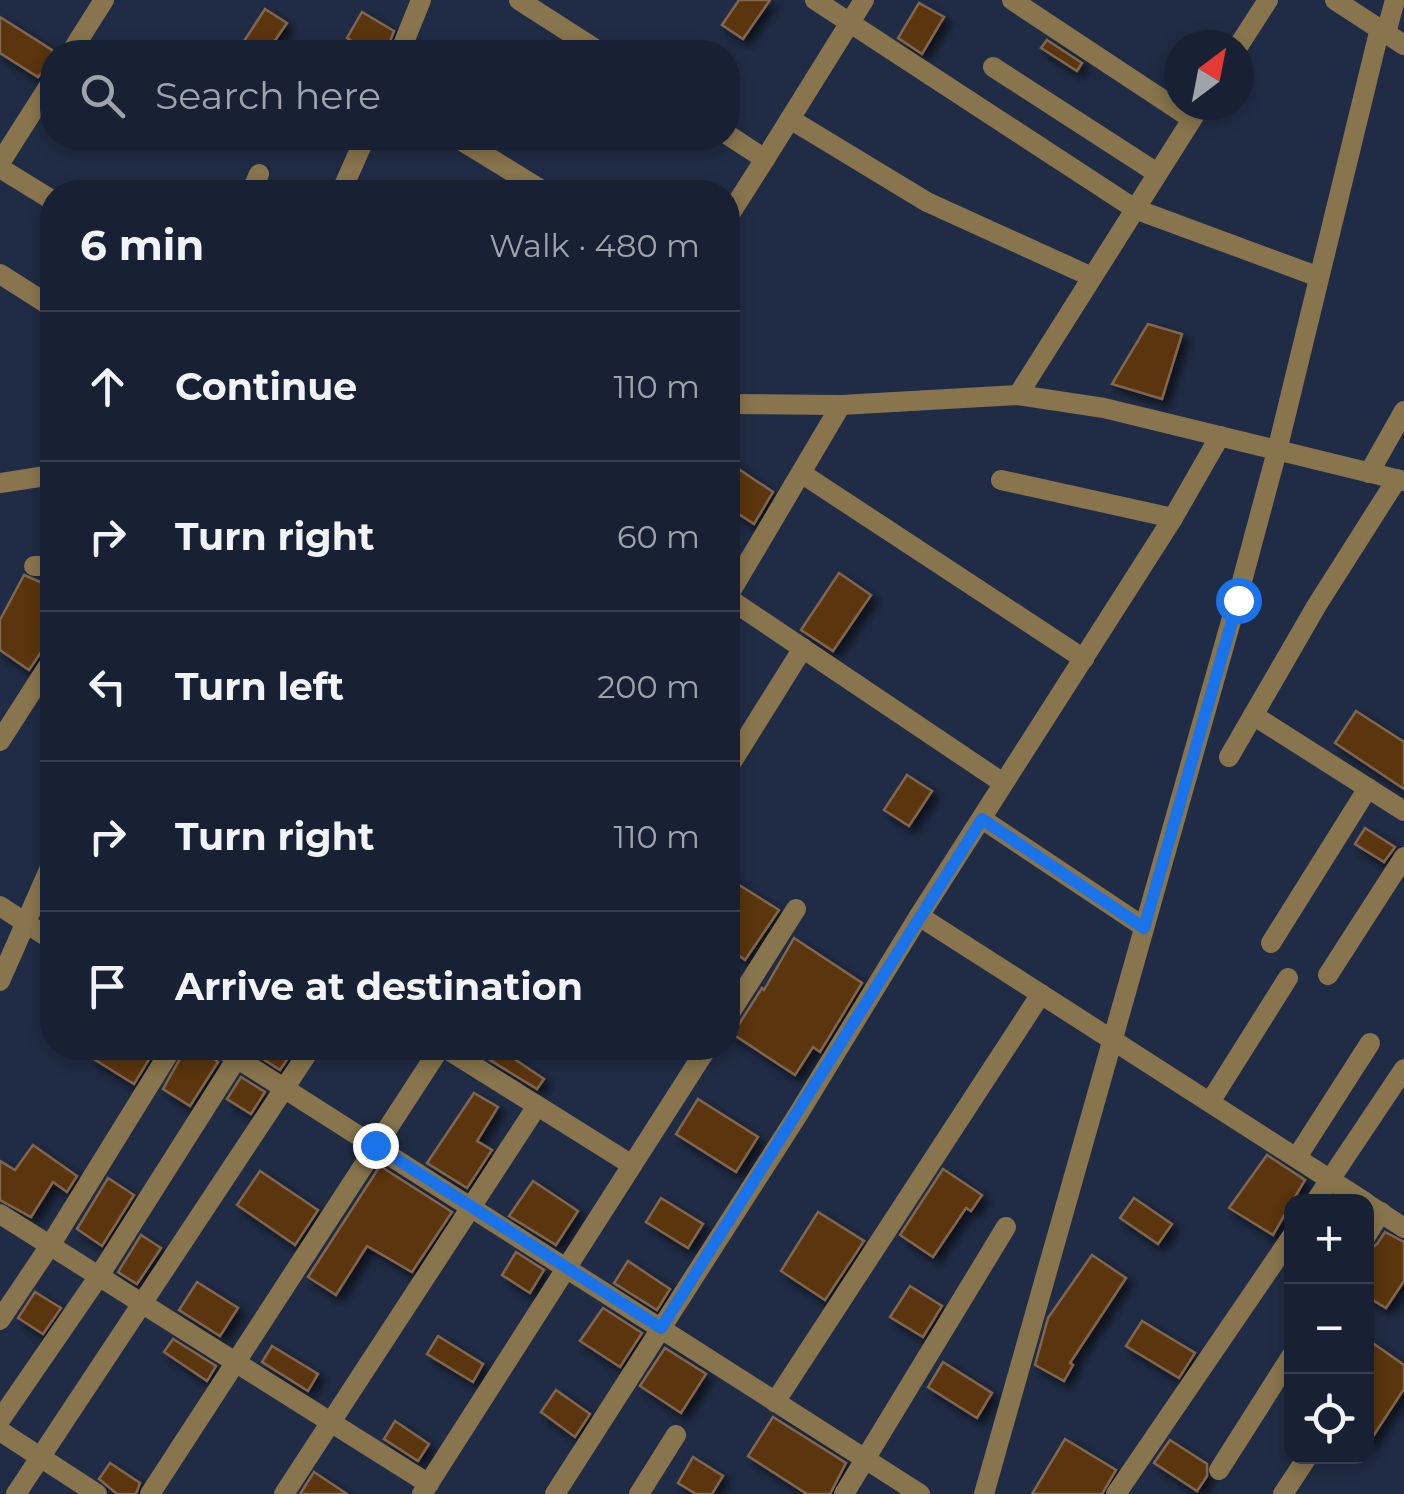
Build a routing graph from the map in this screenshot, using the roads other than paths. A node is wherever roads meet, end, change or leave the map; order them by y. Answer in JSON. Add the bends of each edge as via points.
{"nodes":[{"id":1,"x":104,"y":0,"type":"edge"},
{"id":2,"x":421,"y":0,"type":"edge"},
{"id":3,"x":518,"y":0,"type":"edge"},
{"id":4,"x":815,"y":0,"type":"edge"},
{"id":5,"x":864,"y":0,"type":"edge"},
{"id":6,"x":1012,"y":0,"type":"edge"},
{"id":7,"x":1268,"y":0,"type":"edge"},
{"id":8,"x":1335,"y":0,"type":"edge"},
{"id":9,"x":1395,"y":0,"type":"edge"},
{"id":10,"x":850,"y":23,"type":"junction"},
{"id":11,"x":1249,"y":30,"type":"edge"},
{"id":12,"x":1383,"y":30,"type":"junction"},
{"id":13,"x":78,"y":40,"type":"edge"},
{"id":14,"x":405,"y":40,"type":"edge"},
{"id":15,"x":581,"y":40,"type":"edge"},
{"id":16,"x":1404,"y":45,"type":"edge"},
{"id":17,"x":993,"y":67,"type":"dead end"},
{"id":18,"x":1164,"y":93,"type":"edge"},
{"id":19,"x":40,"y":96,"type":"edge"},
{"id":20,"x":790,"y":119,"type":"junction"},
{"id":21,"x":1191,"y":120,"type":"edge"},
{"id":22,"x":8,"y":135,"type":"edge"},
{"id":23,"x":740,"y":143,"type":"edge"},
{"id":24,"x":361,"y":150,"type":"edge"},
{"id":25,"x":476,"y":150,"type":"edge"},
{"id":26,"x":765,"y":159,"type":"junction"},
{"id":27,"x":0,"y":165,"type":"edge"},
{"id":28,"x":1158,"y":174,"type":"junction"},
{"id":29,"x":351,"y":180,"type":"edge"},
{"id":30,"x":525,"y":180,"type":"edge"},
{"id":31,"x":40,"y":192,"type":"edge"},
{"id":32,"x":740,"y":198,"type":"edge"},
{"id":33,"x":1136,"y":208,"type":"junction"},
{"id":34,"x":0,"y":274,"type":"edge"},
{"id":35,"x":1320,"y":276,"type":"junction"},
{"id":36,"x":1092,"y":277,"type":"junction"},
{"id":37,"x":40,"y":299,"type":"edge"},
{"id":38,"x":1018,"y":395,"type":"junction"},
{"id":39,"x":740,"y":404,"type":"edge"},
{"id":40,"x":841,"y":405,"type":"junction"},
{"id":41,"x":1404,"y":411,"type":"edge"},
{"id":42,"x":1220,"y":436,"type":"junction"},
{"id":43,"x":1277,"y":450,"type":"junction"},
{"id":44,"x":801,"y":473,"type":"junction"},
{"id":45,"x":1369,"y":473,"type":"junction"},
{"id":46,"x":40,"y":477,"type":"edge"},
{"id":47,"x":1001,"y":480,"type":"dead end"},
{"id":48,"x":1400,"y":480,"type":"edge"},
{"id":49,"x":0,"y":483,"type":"edge"},
{"id":50,"x":1172,"y":518,"type":"junction"},
{"id":51,"x":740,"y":577,"type":"edge"},
{"id":52,"x":740,"y":605,"type":"edge"},
{"id":53,"x":804,"y":648,"type":"junction"},
{"id":54,"x":1084,"y":659,"type":"junction"},
{"id":55,"x":40,"y":679,"type":"edge"},
{"id":56,"x":1253,"y":715,"type":"junction"},
{"id":57,"x":0,"y":741,"type":"edge"},
{"id":58,"x":740,"y":749,"type":"edge"},
{"id":59,"x":1229,"y":757,"type":"dead end"},
{"id":60,"x":1003,"y":783,"type":"junction"},
{"id":61,"x":1368,"y":788,"type":"junction"},
{"id":62,"x":1403,"y":807,"type":"edge"},
{"id":63,"x":982,"y":819,"type":"junction"},
{"id":64,"x":1404,"y":857,"type":"edge"},
{"id":65,"x":40,"y":890,"type":"edge"},
{"id":66,"x":0,"y":906,"type":"edge"},
{"id":67,"x":796,"y":909,"type":"dead end"},
{"id":68,"x":920,"y":916,"type":"junction"},
{"id":69,"x":26,"y":922,"type":"junction"},
{"id":70,"x":1144,"y":928,"type":"junction"},
{"id":71,"x":40,"y":932,"type":"edge"},
{"id":72,"x":1271,"y":944,"type":"dead end"},
{"id":73,"x":1328,"y":976,"type":"dead end"},
{"id":74,"x":1288,"y":978,"type":"dead end"},
{"id":75,"x":0,"y":981,"type":"edge"},
{"id":76,"x":1041,"y":994,"type":"junction"},
{"id":77,"x":740,"y":997,"type":"edge"},
{"id":78,"x":1112,"y":1040,"type":"junction"},
{"id":79,"x":1370,"y":1043,"type":"dead end"},
{"id":80,"x":165,"y":1060,"type":"edge"},
{"id":81,"x":225,"y":1060,"type":"edge"},
{"id":82,"x":240,"y":1060,"type":"edge"},
{"id":83,"x":303,"y":1060,"type":"edge"},
{"id":84,"x":434,"y":1060,"type":"edge"},
{"id":85,"x":462,"y":1060,"type":"edge"},
{"id":86,"x":699,"y":1060,"type":"edge"},
{"id":87,"x":1404,"y":1070,"type":"edge"},
{"id":88,"x":284,"y":1088,"type":"junction"},
{"id":89,"x":1210,"y":1102,"type":"junction"},
{"id":90,"x":538,"y":1106,"type":"junction"},
{"id":91,"x":375,"y":1145,"type":"junction"},
{"id":92,"x":1297,"y":1157,"type":"junction"},
{"id":93,"x":632,"y":1165,"type":"junction"},
{"id":94,"x":1331,"y":1178,"type":"junction"},
{"id":95,"x":1320,"y":1194,"type":"edge"},
{"id":96,"x":1354,"y":1194,"type":"edge"},
{"id":97,"x":472,"y":1208,"type":"junction"},
{"id":98,"x":1374,"y":1208,"type":"edge"},
{"id":99,"x":0,"y":1214,"type":"edge"},
{"id":100,"x":1006,"y":1227,"type":"dead end"},
{"id":101,"x":1404,"y":1228,"type":"edge"},
{"id":102,"x":52,"y":1244,"type":"junction"},
{"id":103,"x":1284,"y":1248,"type":"edge"},
{"id":104,"x":565,"y":1267,"type":"junction"},
{"id":105,"x":100,"y":1276,"type":"junction"},
{"id":106,"x":143,"y":1303,"type":"junction"},
{"id":107,"x":0,"y":1320,"type":"edge"},
{"id":108,"x":661,"y":1328,"type":"junction"},
{"id":109,"x":235,"y":1361,"type":"junction"},
{"id":110,"x":1284,"y":1367,"type":"edge"},
{"id":111,"x":776,"y":1402,"type":"junction"},
{"id":112,"x":0,"y":1420,"type":"edge"},
{"id":113,"x":332,"y":1421,"type":"junction"},
{"id":114,"x":0,"y":1430,"type":"edge"},
{"id":115,"x":676,"y":1435,"type":"dead end"},
{"id":116,"x":40,"y":1457,"type":"junction"},
{"id":117,"x":866,"y":1459,"type":"junction"},
{"id":118,"x":1303,"y":1464,"type":"edge"},
{"id":119,"x":1219,"y":1470,"type":"dead end"},
{"id":120,"x":425,"y":1489,"type":"edge"},
{"id":121,"x":16,"y":1494,"type":"edge"},
{"id":122,"x":97,"y":1494,"type":"edge"},
{"id":123,"x":150,"y":1494,"type":"edge"},
{"id":124,"x":284,"y":1494,"type":"edge"},
{"id":125,"x":555,"y":1494,"type":"edge"},
{"id":126,"x":639,"y":1494,"type":"edge"},
{"id":127,"x":844,"y":1494,"type":"edge"},
{"id":128,"x":920,"y":1494,"type":"edge"},
{"id":129,"x":984,"y":1494,"type":"edge"},
{"id":130,"x":1116,"y":1494,"type":"edge"},
{"id":131,"x":1283,"y":1494,"type":"edge"}],
"edges":[{"from":1,"to":13,"type":"street"},
{"from":2,"to":14,"type":"street"},
{"from":3,"to":15,"type":"street"},
{"from":4,"to":10,"type":"street"},
{"from":5,"to":10,"type":"street"},
{"from":6,"to":18,"type":"street"},
{"from":7,"to":11,"type":"street"},
{"from":8,"to":12,"type":"street"},
{"from":9,"to":12,"type":"street"},
{"from":10,"to":20,"type":"street"},
{"from":10,"to":33,"type":"street"},
{"from":12,"to":16,"type":"street"},
{"from":12,"to":35,"type":"street"},
{"from":17,"to":28,"type":"street"},
{"from":19,"to":22,"type":"street"},
{"from":20,"to":26,"type":"street"},
{"from":20,"to":36,"type":"street","via":[[927,202]]},
{"from":21,"to":28,"type":"street"},
{"from":22,"to":27,"type":"street"},
{"from":23,"to":26,"type":"street"},
{"from":24,"to":29,"type":"street"},
{"from":25,"to":30,"type":"street"},
{"from":26,"to":32,"type":"street"},
{"from":27,"to":31,"type":"street"},
{"from":28,"to":33,"type":"street"},
{"from":33,"to":35,"type":"street"},
{"from":33,"to":36,"type":"street"},
{"from":34,"to":37,"type":"street"},
{"from":35,"to":43,"type":"street"},
{"from":36,"to":38,"type":"street"},
{"from":38,"to":40,"type":"street"},
{"from":38,"to":42,"type":"street"},
{"from":39,"to":40,"type":"street"},
{"from":40,"to":44,"type":"street"},
{"from":41,"to":45,"type":"street"},
{"from":42,"to":43,"type":"street"},
{"from":42,"to":50,"type":"street"},
{"from":43,"to":45,"type":"street"},
{"from":43,"to":70,"type":"street"},
{"from":44,"to":51,"type":"street"},
{"from":44,"to":54,"type":"street"},
{"from":45,"to":48,"type":"street"},
{"from":46,"to":49,"type":"street"},
{"from":47,"to":50,"type":"street"},
{"from":48,"to":56,"type":"street"},
{"from":50,"to":54,"type":"street"},
{"from":52,"to":53,"type":"street"},
{"from":53,"to":58,"type":"street"},
{"from":53,"to":60,"type":"street"},
{"from":54,"to":60,"type":"street"},
{"from":55,"to":57,"type":"street"},
{"from":56,"to":59,"type":"street"},
{"from":56,"to":61,"type":"street"},
{"from":60,"to":63,"type":"street"},
{"from":61,"to":62,"type":"street"},
{"from":61,"to":72,"type":"street"},
{"from":63,"to":68,"type":"street"},
{"from":63,"to":70,"type":"street"},
{"from":64,"to":73,"type":"street"},
{"from":65,"to":69,"type":"street"},
{"from":66,"to":69,"type":"street"},
{"from":67,"to":77,"type":"street"},
{"from":68,"to":76,"type":"street"},
{"from":68,"to":108,"type":"street"},
{"from":69,"to":71,"type":"street"},
{"from":69,"to":75,"type":"street"},
{"from":70,"to":78,"type":"street"},
{"from":74,"to":89,"type":"street"},
{"from":76,"to":78,"type":"street"},
{"from":76,"to":111,"type":"street"},
{"from":78,"to":89,"type":"street"},
{"from":78,"to":129,"type":"street"},
{"from":79,"to":92,"type":"street"},
{"from":80,"to":102,"type":"street"},
{"from":81,"to":105,"type":"street"},
{"from":82,"to":88,"type":"street"},
{"from":83,"to":88,"type":"street"},
{"from":84,"to":91,"type":"street"},
{"from":85,"to":90,"type":"street"},
{"from":86,"to":93,"type":"street"},
{"from":87,"to":94,"type":"street"},
{"from":88,"to":91,"type":"street"},
{"from":88,"to":106,"type":"street"},
{"from":89,"to":92,"type":"street"},
{"from":90,"to":93,"type":"street"},
{"from":90,"to":97,"type":"street"},
{"from":91,"to":97,"type":"street"},
{"from":91,"to":109,"type":"street"},
{"from":92,"to":94,"type":"street"},
{"from":93,"to":104,"type":"street"},
{"from":94,"to":95,"type":"street"},
{"from":94,"to":96,"type":"street"},
{"from":97,"to":104,"type":"street"},
{"from":97,"to":113,"type":"street"},
{"from":98,"to":101,"type":"street"},
{"from":99,"to":102,"type":"street"},
{"from":100,"to":117,"type":"street"},
{"from":102,"to":105,"type":"street"},
{"from":102,"to":107,"type":"street"},
{"from":103,"to":130,"type":"street"},
{"from":104,"to":108,"type":"street"},
{"from":104,"to":120,"type":"street"},
{"from":105,"to":106,"type":"street"},
{"from":105,"to":112,"type":"street"},
{"from":106,"to":109,"type":"street"},
{"from":106,"to":116,"type":"street"},
{"from":108,"to":111,"type":"street"},
{"from":108,"to":125,"type":"street"},
{"from":109,"to":113,"type":"street"},
{"from":109,"to":123,"type":"street"},
{"from":110,"to":119,"type":"street"},
{"from":111,"to":117,"type":"street"},
{"from":113,"to":120,"type":"street"},
{"from":113,"to":124,"type":"street"},
{"from":114,"to":116,"type":"street"},
{"from":115,"to":126,"type":"street"},
{"from":116,"to":121,"type":"street"},
{"from":116,"to":122,"type":"street"},
{"from":117,"to":127,"type":"street"},
{"from":117,"to":128,"type":"street"},
{"from":118,"to":131,"type":"street"}]}
